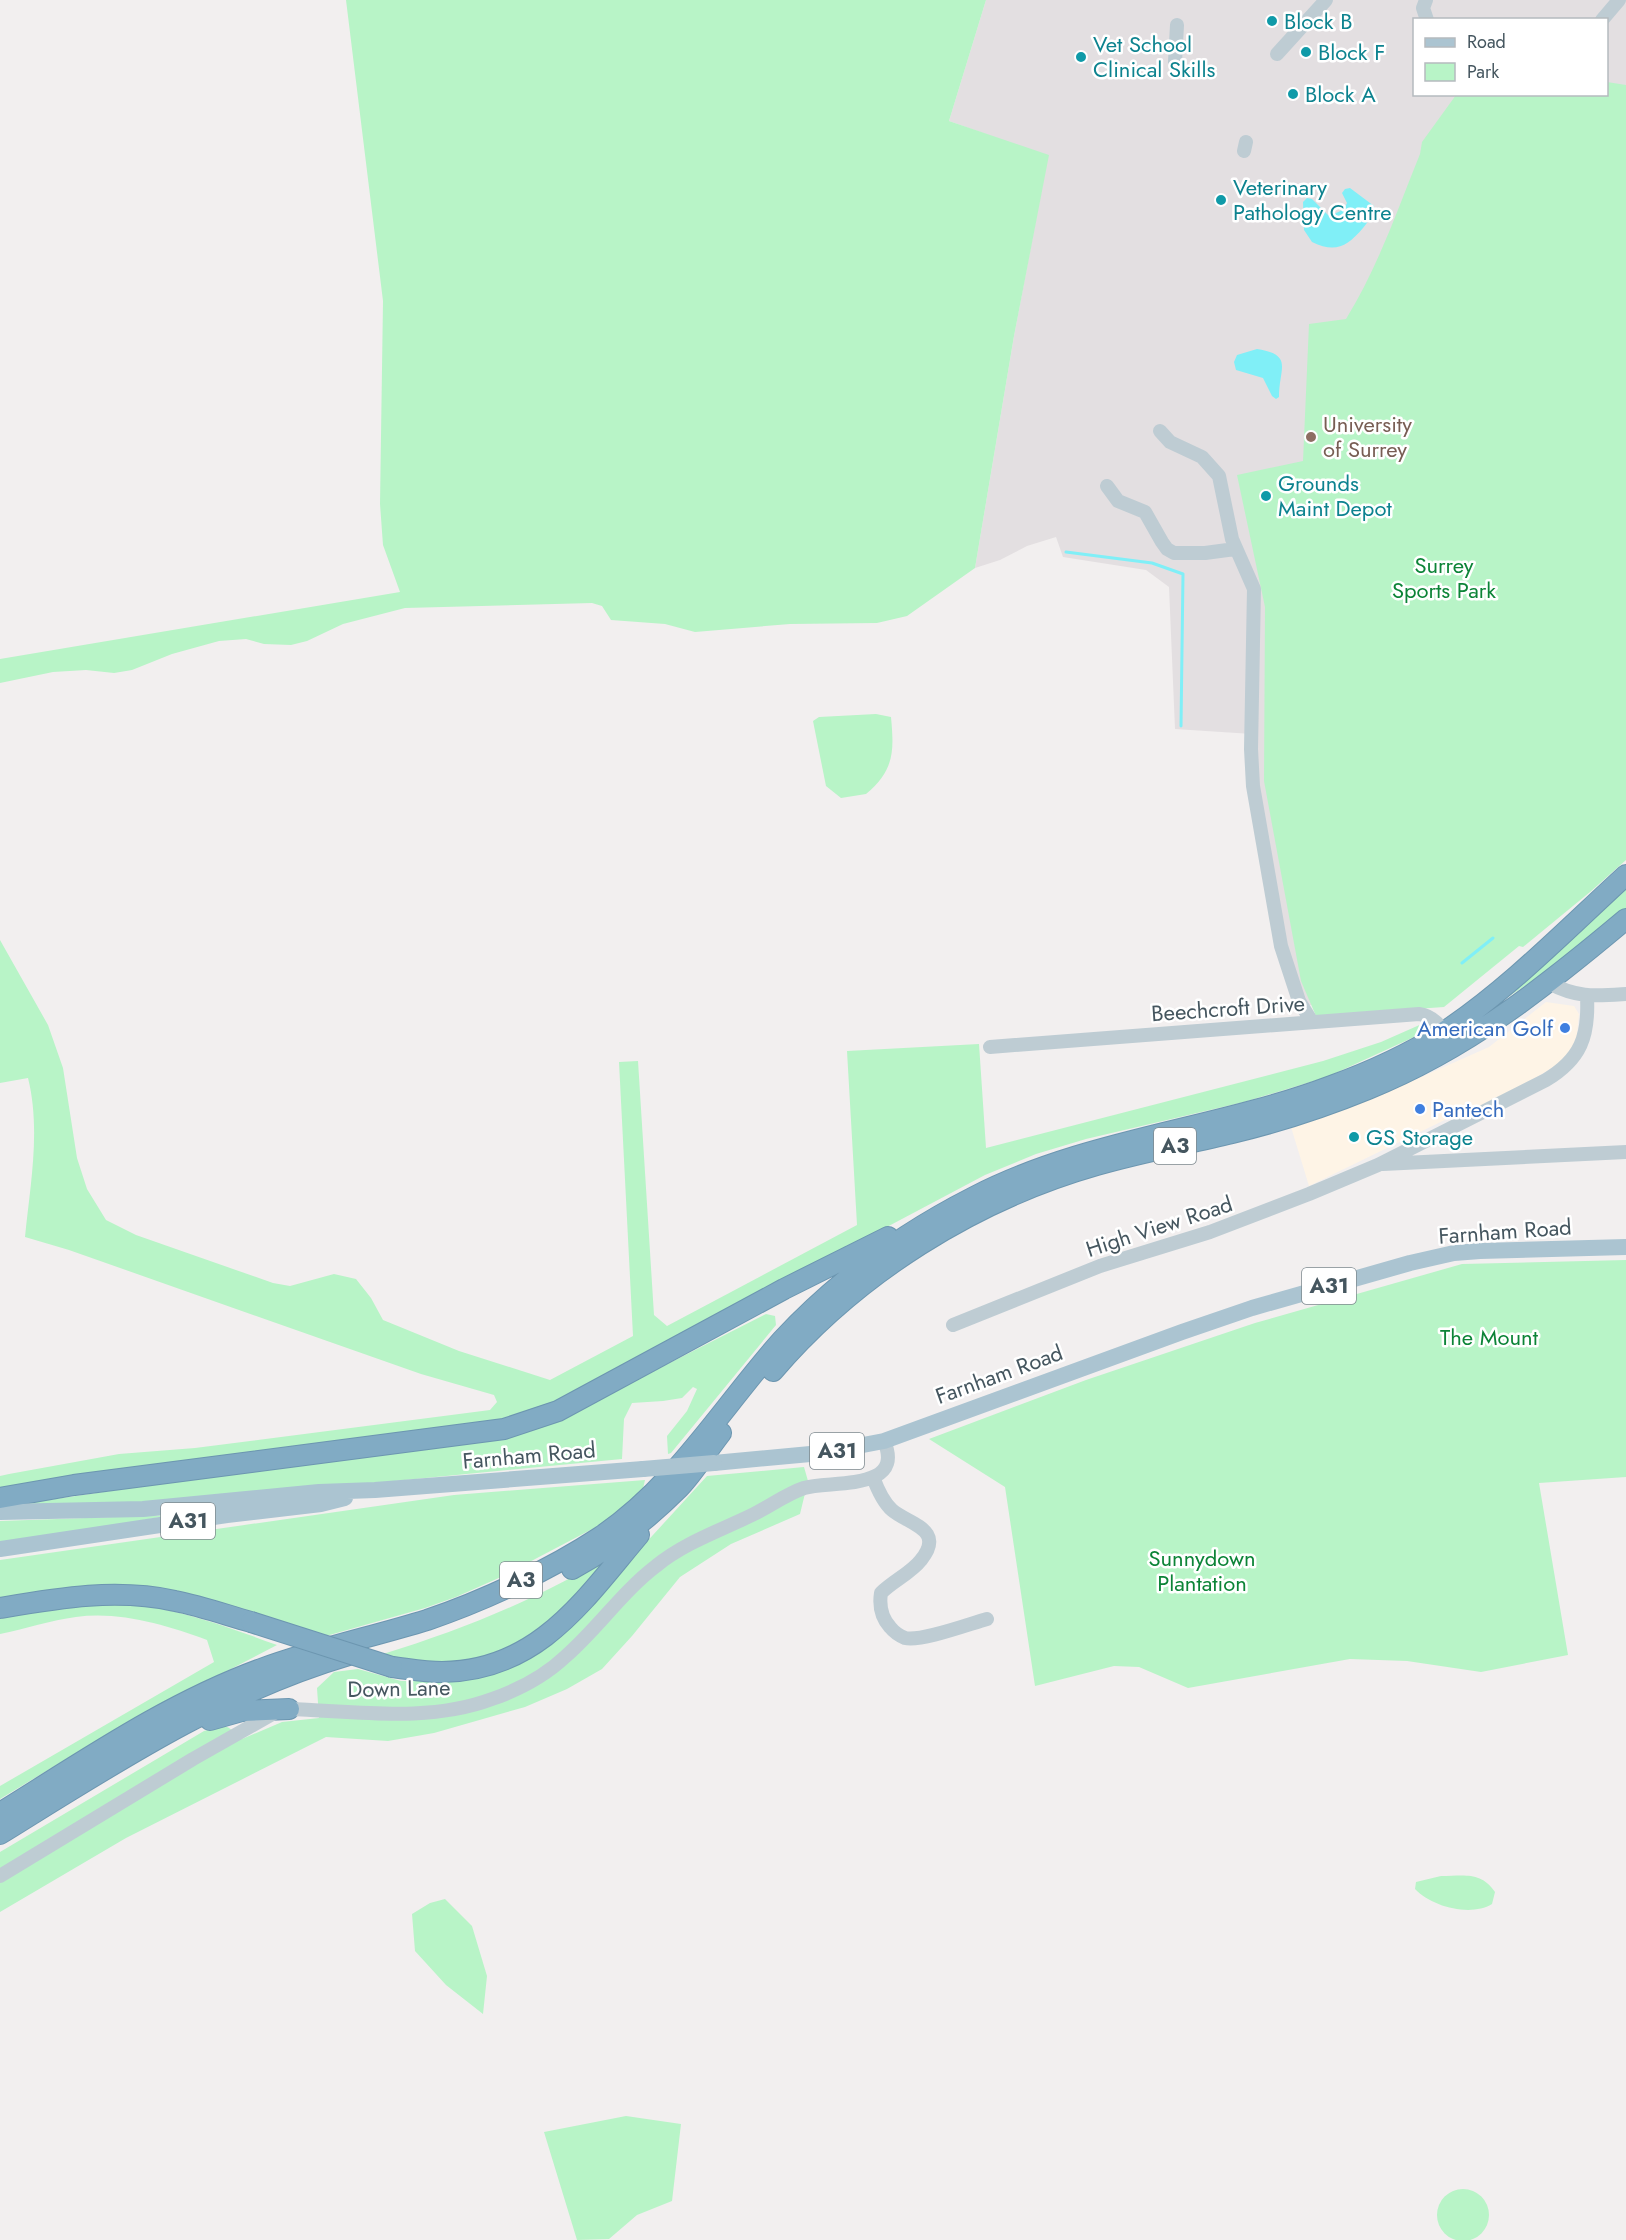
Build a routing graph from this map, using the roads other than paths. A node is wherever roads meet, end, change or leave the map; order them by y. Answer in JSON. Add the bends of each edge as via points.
{"nodes":[{"id":1,"x":1326,"y":0,"type":"edge"},
{"id":2,"x":1426,"y":0,"type":"edge"},
{"id":3,"x":1619,"y":0,"type":"edge"},
{"id":4,"x":1426,"y":18,"type":"edge"},
{"id":5,"x":1604,"y":18,"type":"edge"},
{"id":6,"x":1177,"y":25,"type":"dead end"},
{"id":7,"x":1277,"y":54,"type":"dead end"},
{"id":8,"x":1175,"y":62,"type":"dead end"},
{"id":9,"x":1160,"y":431,"type":"dead end"},
{"id":10,"x":1107,"y":486,"type":"dead end"},
{"id":11,"x":1235,"y":549,"type":"junction"},
{"id":12,"x":1626,"y":875,"type":"edge"},
{"id":13,"x":1626,"y":919,"type":"edge"},
{"id":14,"x":1549,"y":983,"type":"junction"},
{"id":15,"x":1626,"y":994,"type":"edge"},
{"id":16,"x":1587,"y":997,"type":"junction"},
{"id":17,"x":1312,"y":1022,"type":"junction"},
{"id":18,"x":1449,"y":1039,"type":"junction"},
{"id":19,"x":990,"y":1047,"type":"dead end"},
{"id":20,"x":1420,"y":1143,"type":"junction"},
{"id":21,"x":1626,"y":1152,"type":"edge"},
{"id":22,"x":1425,"y":1162,"type":"junction"},
{"id":23,"x":1378,"y":1165,"type":"junction"},
{"id":24,"x":951,"y":1209,"type":"junction"},
{"id":25,"x":1626,"y":1247,"type":"edge"},
{"id":26,"x":953,"y":1325,"type":"dead end"},
{"id":27,"x":884,"y":1441,"type":"junction"},
{"id":28,"x":873,"y":1477,"type":"junction"},
{"id":29,"x":679,"y":1487,"type":"junction"},
{"id":30,"x":375,"y":1490,"type":"junction"},
{"id":31,"x":0,"y":1498,"type":"edge"},
{"id":32,"x":0,"y":1512,"type":"edge"},
{"id":33,"x":0,"y":1549,"type":"edge"},
{"id":34,"x":0,"y":1608,"type":"edge"},
{"id":35,"x":987,"y":1619,"type":"dead end"},
{"id":36,"x":290,"y":1709,"type":"junction"},
{"id":37,"x":98,"y":1774,"type":"junction"},
{"id":38,"x":0,"y":1813,"type":"edge"},
{"id":39,"x":0,"y":1834,"type":"edge"},
{"id":40,"x":0,"y":1876,"type":"edge"}],
"edges":[{"from":1,"to":7,"type":"street"},
{"from":2,"to":4,"type":"street","via":[[1423,8]]},
{"from":3,"to":5,"type":"street"},
{"from":6,"to":8,"type":"street"},
{"from":9,"to":11,"type":"street","via":[[1170,442],[1202,457],[1219,476]]},
{"from":10,"to":11,"type":"street","via":[[1118,501],[1145,512],[1162,542],[1174,553]]},
{"from":11,"to":17,"type":"street","via":[[1255,595],[1253,786],[1283,951],[1299,1000]]},
{"from":12,"to":18,"type":"highway","number":"A3"},
{"from":13,"to":14,"type":"highway","number":"A3"},
{"from":14,"to":16,"type":"street"},
{"from":14,"to":18,"type":"highway","number":"A3","via":[[1505,1015]]},
{"from":15,"to":16,"type":"street"},
{"from":16,"to":20,"type":"street","name":"High View Road","via":[[1584,1038],[1575,1056],[1560,1071]]},
{"from":17,"to":18,"type":"street","name":"Beechcroft Drive","via":[[1419,1014],[1433,1019]]},
{"from":17,"to":19,"type":"street","name":"Beechcroft Drive"},
{"from":18,"to":24,"type":"highway","number":"A3","via":[[1331,1087],[1245,1114],[1074,1156]]},
{"from":18,"to":29,"type":"highway","number":"A3","via":[[1396,1077],[1313,1110],[1098,1164],[972,1214],[877,1276],[809,1334],[746,1403]]},
{"from":20,"to":22,"type":"street"},
{"from":20,"to":23,"type":"street","name":"High View Road"},
{"from":21,"to":22,"type":"street","name":"High View Road"},
{"from":22,"to":23,"type":"street","name":"High View Road"},
{"from":23,"to":26,"type":"street","name":"High View Road","via":[[1259,1215],[1100,1266]]},
{"from":24,"to":31,"type":"highway","number":"A3","via":[[851,1255],[558,1411],[532,1421],[504,1429]]},
{"from":24,"to":38,"type":"highway","number":"A3","via":[[888,1249],[811,1311],[666,1479],[625,1519],[594,1541],[449,1612],[300,1655],[222,1685],[140,1728]]},
{"from":25,"to":27,"type":"main road","name":"Farnham Road","number":"A31","via":[[1480,1251],[1410,1263],[1252,1308]]},
{"from":27,"to":28,"type":"street","via":[[888,1462]]},
{"from":27,"to":30,"type":"main road","name":"Farnham Road","number":"A31","bridge":true,"via":[[821,1453]]},
{"from":28,"to":35,"type":"street","via":[[892,1510],[925,1530],[929,1542],[919,1562],[881,1593],[879,1604],[886,1623],[905,1638],[918,1639]]},
{"from":28,"to":36,"type":"street","name":"Down Lane","via":[[800,1489],[681,1549],[633,1586],[566,1657],[530,1682],[495,1698],[455,1710],[415,1713]]},
{"from":29,"to":34,"type":"highway","bridge":true,"via":[[587,1597],[546,1637],[499,1662],[465,1670],[433,1672],[392,1667],[175,1600],[122,1594]]},
{"from":29,"to":37,"type":"highway","number":"A3","via":[[614,1543],[553,1578],[449,1626],[325,1662],[252,1690],[186,1722]]},
{"from":30,"to":32,"type":"main road","name":"Farnham Road","number":"A31","via":[[143,1509]]},
{"from":30,"to":33,"type":"main road","name":"Farnham Road","number":"A31","via":[[321,1504]]},
{"from":36,"to":37,"type":"highway","via":[[242,1711],[213,1718]]},
{"from":36,"to":40,"type":"street","name":"Down Lane","via":[[267,1716]]},
{"from":37,"to":39,"type":"highway","number":"A3"}]}
